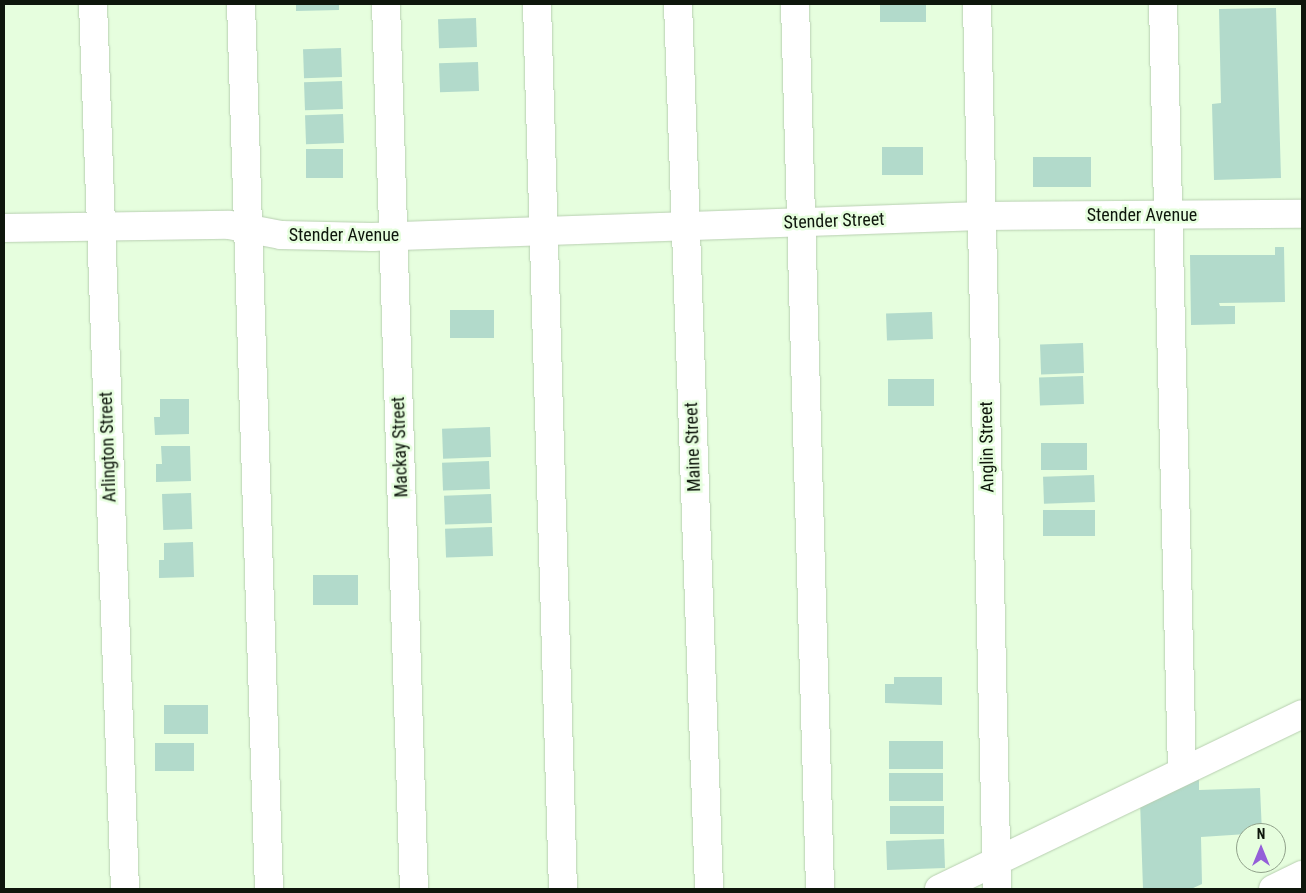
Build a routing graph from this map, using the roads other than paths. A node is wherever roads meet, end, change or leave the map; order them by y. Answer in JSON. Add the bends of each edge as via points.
{"nodes":[{"id":1,"x":93,"y":4,"type":"edge"},
{"id":2,"x":241,"y":4,"type":"edge"},
{"id":3,"x":386,"y":4,"type":"edge"},
{"id":4,"x":537,"y":4,"type":"edge"},
{"id":5,"x":678,"y":4,"type":"edge"},
{"id":6,"x":795,"y":4,"type":"edge"},
{"id":7,"x":977,"y":4,"type":"edge"},
{"id":8,"x":1163,"y":4,"type":"edge"},
{"id":9,"x":1302,"y":214,"type":"edge"},
{"id":10,"x":1168,"y":215,"type":"junction"},
{"id":11,"x":982,"y":216,"type":"junction"},
{"id":12,"x":800,"y":222,"type":"junction"},
{"id":13,"x":99,"y":226,"type":"junction"},
{"id":14,"x":685,"y":226,"type":"junction"},
{"id":15,"x":248,"y":227,"type":"junction"},
{"id":16,"x":4,"y":228,"type":"edge"},
{"id":17,"x":543,"y":231,"type":"junction"},
{"id":18,"x":393,"y":236,"type":"junction"},
{"id":19,"x":1302,"y":714,"type":"edge"},
{"id":20,"x":1182,"y":770,"type":"junction"},
{"id":21,"x":997,"y":861,"type":"junction"},
{"id":22,"x":1302,"y":875,"type":"edge"},
{"id":23,"x":125,"y":889,"type":"edge"},
{"id":24,"x":269,"y":889,"type":"edge"},
{"id":25,"x":414,"y":889,"type":"edge"},
{"id":26,"x":563,"y":889,"type":"edge"},
{"id":27,"x":708,"y":889,"type":"edge"},
{"id":28,"x":820,"y":889,"type":"edge"},
{"id":29,"x":939,"y":889,"type":"edge"},
{"id":30,"x":997,"y":889,"type":"edge"},
{"id":31,"x":1273,"y":889,"type":"edge"}],
"edges":[{"from":1,"to":13,"type":"street","name":"Arlington Street"},
{"from":2,"to":15,"type":"street"},
{"from":3,"to":18,"type":"street","name":"Mackay Street"},
{"from":4,"to":17,"type":"street"},
{"from":5,"to":14,"type":"street","name":"Maine Street"},
{"from":6,"to":12,"type":"street"},
{"from":7,"to":11,"type":"street","name":"Anglin Street"},
{"from":8,"to":10,"type":"street"},
{"from":9,"to":10,"type":"street","name":"Stender Avenue"},
{"from":10,"to":11,"type":"street","name":"Stender Avenue"},
{"from":10,"to":20,"type":"street"},
{"from":11,"to":12,"type":"street","name":"Stender Street"},
{"from":11,"to":21,"type":"street","name":"Anglin Street"},
{"from":12,"to":14,"type":"street","name":"Stender Street"},
{"from":12,"to":28,"type":"street"},
{"from":13,"to":15,"type":"street","name":"Stender Avenue"},
{"from":13,"to":16,"type":"street","name":"Stender Avenue"},
{"from":13,"to":23,"type":"street","name":"Arlington Street"},
{"from":14,"to":17,"type":"street","name":"Stender Avenue"},
{"from":14,"to":27,"type":"street","name":"Maine Street"},
{"from":15,"to":18,"type":"street","name":"Stender Avenue","via":[[281,235]]},
{"from":15,"to":24,"type":"street"},
{"from":17,"to":18,"type":"street","name":"Stender Avenue"},
{"from":17,"to":26,"type":"street"},
{"from":18,"to":25,"type":"street","name":"Mackay Street"},
{"from":19,"to":20,"type":"street"},
{"from":20,"to":21,"type":"street"},
{"from":21,"to":29,"type":"street"},
{"from":21,"to":30,"type":"street","name":"Anglin Street"},
{"from":22,"to":31,"type":"street"}]}
